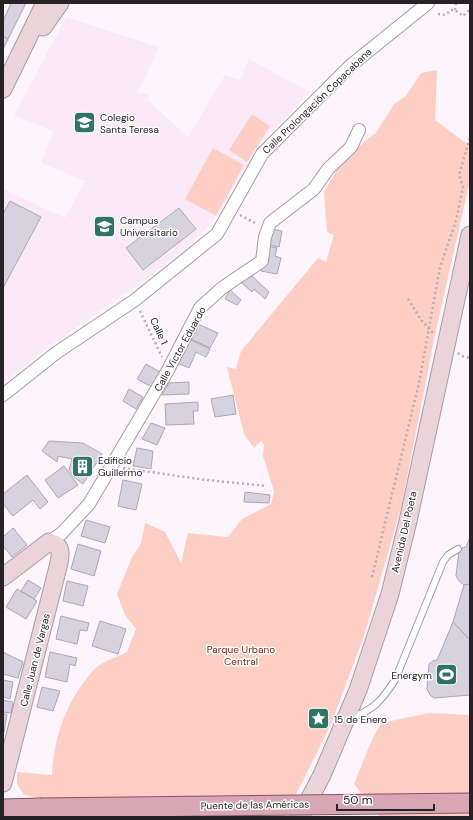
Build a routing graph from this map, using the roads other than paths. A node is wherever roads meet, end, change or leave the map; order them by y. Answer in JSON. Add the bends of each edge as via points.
{"nodes":[{"id":1,"x":45,"y":3,"type":"edge"},
{"id":2,"x":60,"y":3,"type":"edge"},
{"id":3,"x":428,"y":3,"type":"edge"},
{"id":4,"x":13,"y":70,"type":"junction"},
{"id":5,"x":3,"y":89,"type":"edge"},
{"id":6,"x":359,"y":130,"type":"dead end"},
{"id":7,"x":470,"y":235,"type":"edge"},
{"id":8,"x":3,"y":395,"type":"edge"},
{"id":9,"x":49,"y":542,"type":"junction"},
{"id":10,"x":458,"y":549,"type":"dead end"},
{"id":11,"x":3,"y":577,"type":"edge"},
{"id":12,"x":345,"y":721,"type":"junction"},
{"id":13,"x":3,"y":783,"type":"edge"},
{"id":14,"x":470,"y":802,"type":"edge"},
{"id":15,"x":3,"y":809,"type":"edge"},
{"id":16,"x":300,"y":817,"type":"edge"}],
"edges":[{"from":1,"to":4,"type":"main road"},
{"from":2,"to":4,"type":"main road"},
{"from":3,"to":8,"type":"street","name":"Calle Prolongación Copacabana","via":[[350,66],[262,154],[217,234],[135,300],[56,353]]},
{"from":4,"to":5,"type":"main road"},
{"from":6,"to":9,"type":"street","name":"Calle Victor Eduardo","via":[[351,146],[328,169],[314,189],[270,223],[265,237],[262,261],[222,288],[200,308],[168,370],[90,504],[62,533]]},
{"from":7,"to":12,"type":"main road","name":"Avenida Del Poeta","via":[[390,594]]},
{"from":9,"to":11,"type":"main road","name":"Calle Victor Eduardo"},
{"from":9,"to":13,"type":"main road","name":"Calle Juan de Vargas","via":[[58,546],[61,555]]},
{"from":10,"to":12,"type":"lane","via":[[448,555],[443,562],[396,680],[376,706]]},
{"from":12,"to":16,"type":"main road","name":"Avenida Del Poeta","via":[[322,775]]},
{"from":14,"to":15,"type":"main road","name":"Puente de las Américas","bridge":true}]}
